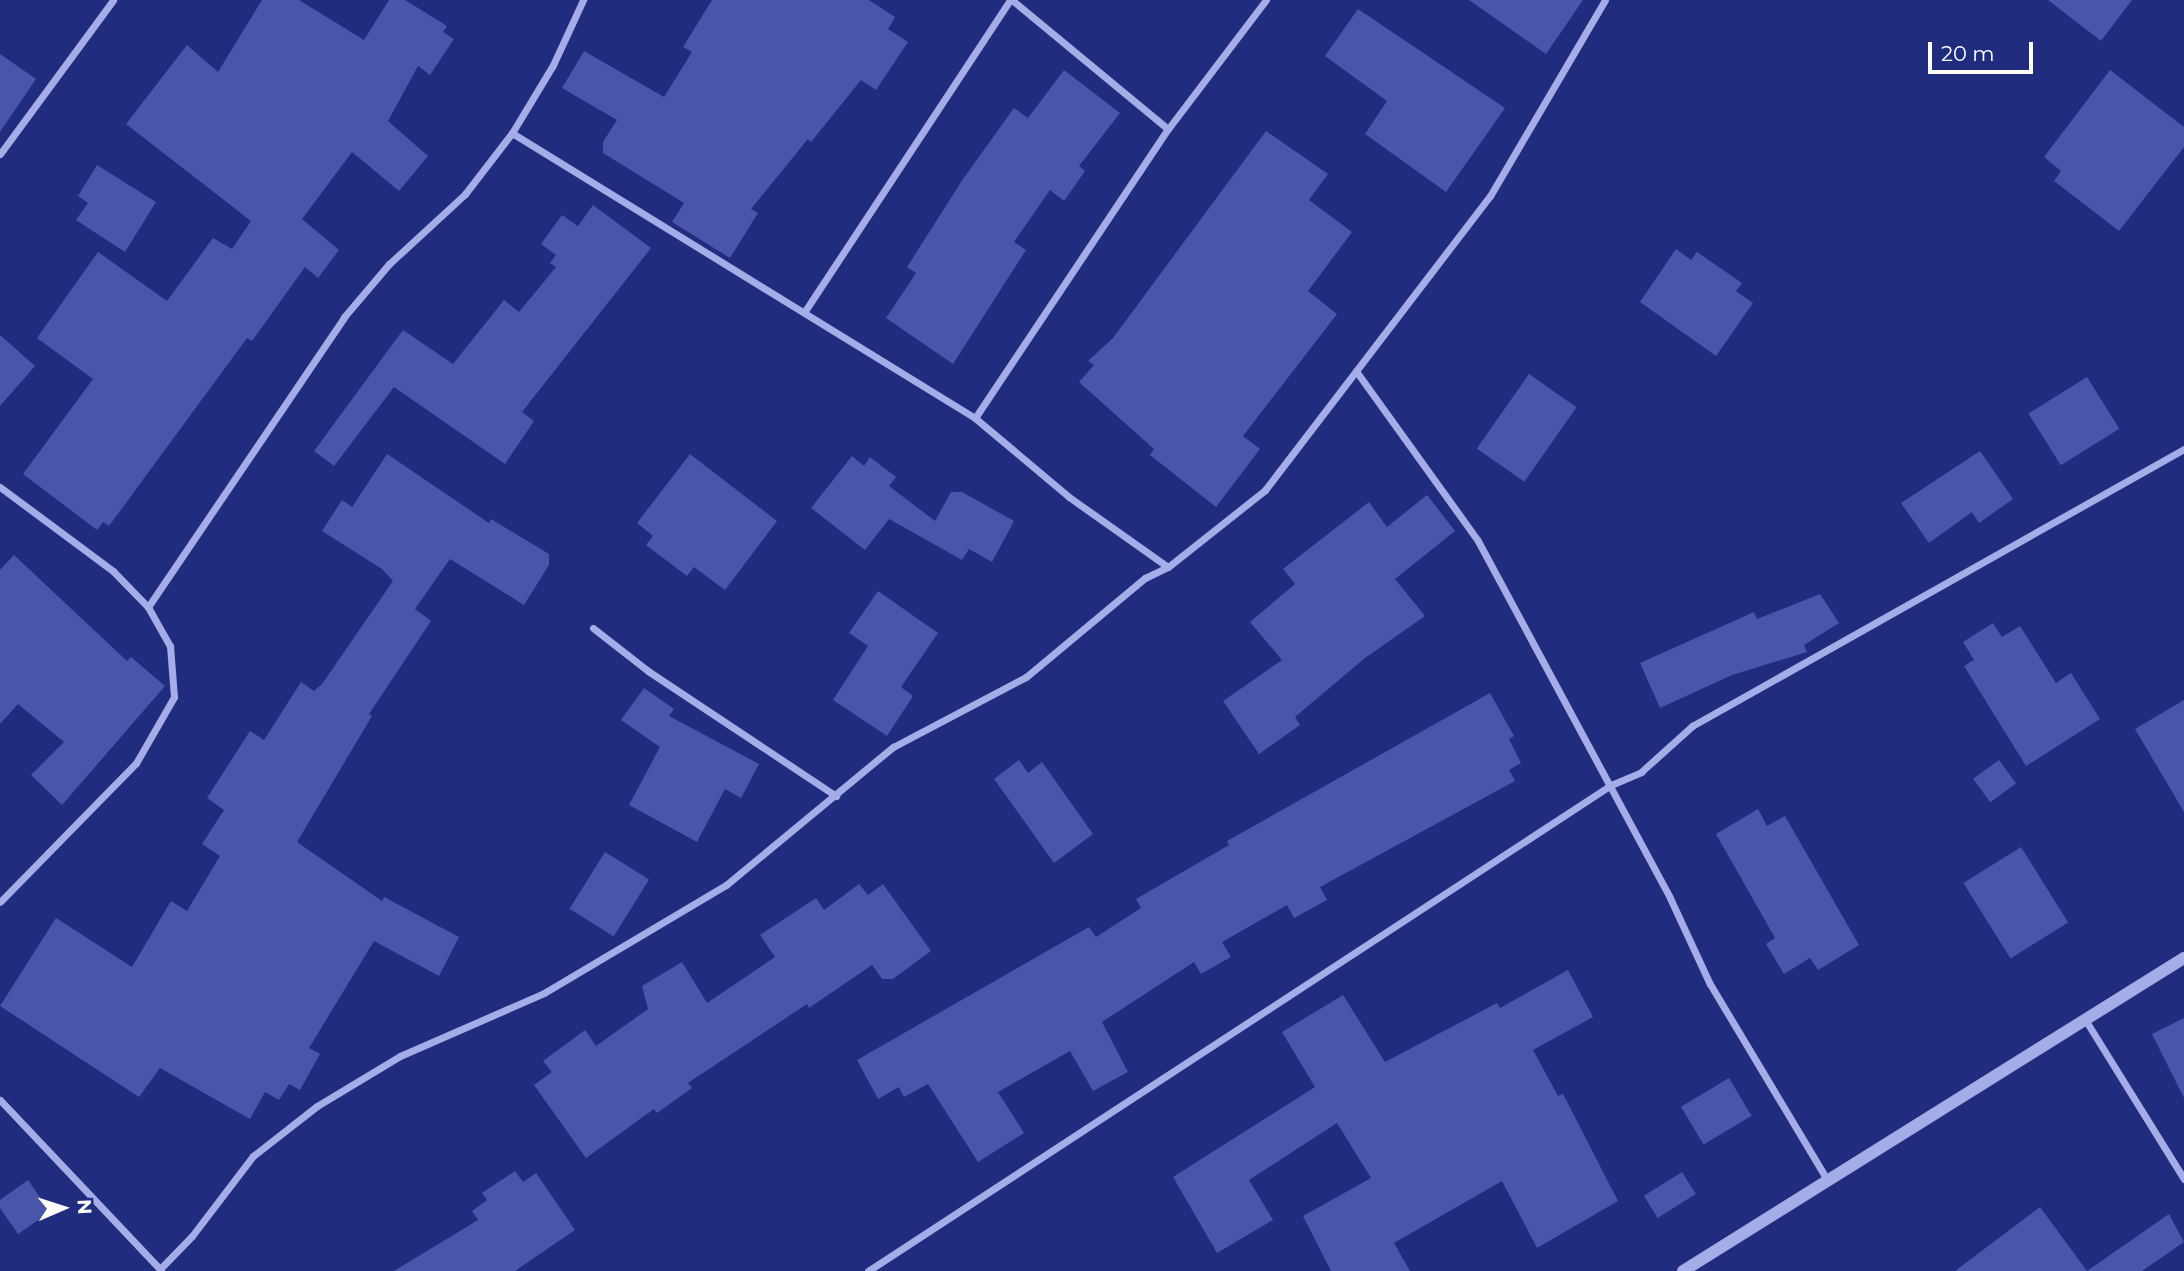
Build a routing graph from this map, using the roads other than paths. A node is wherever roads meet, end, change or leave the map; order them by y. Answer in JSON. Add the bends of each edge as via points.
{"nodes":[{"id":1,"x":113,"y":0,"type":"edge"},
{"id":2,"x":583,"y":0,"type":"edge"},
{"id":3,"x":1011,"y":0,"type":"edge"},
{"id":4,"x":1266,"y":0,"type":"edge"},
{"id":5,"x":1605,"y":0,"type":"edge"},
{"id":6,"x":1168,"y":129,"type":"junction"},
{"id":7,"x":512,"y":133,"type":"junction"},
{"id":8,"x":0,"y":154,"type":"edge"},
{"id":9,"x":804,"y":311,"type":"junction"},
{"id":10,"x":1356,"y":371,"type":"junction"},
{"id":11,"x":975,"y":418,"type":"junction"},
{"id":12,"x":2184,"y":449,"type":"edge"},
{"id":13,"x":0,"y":486,"type":"edge"},
{"id":14,"x":1168,"y":567,"type":"junction"},
{"id":15,"x":148,"y":607,"type":"junction"},
{"id":16,"x":593,"y":628,"type":"dead end"},
{"id":17,"x":1611,"y":785,"type":"junction"},
{"id":18,"x":836,"y":796,"type":"junction"},
{"id":19,"x":0,"y":902,"type":"edge"},
{"id":20,"x":2184,"y":958,"type":"edge"},
{"id":21,"x":2086,"y":1021,"type":"junction"},
{"id":22,"x":0,"y":1100,"type":"edge"},
{"id":23,"x":2184,"y":1179,"type":"edge"},
{"id":24,"x":1828,"y":1181,"type":"junction"},
{"id":25,"x":160,"y":1270,"type":"edge"},
{"id":26,"x":868,"y":1271,"type":"edge"},
{"id":27,"x":1683,"y":1271,"type":"edge"}],
"edges":[{"from":1,"to":8,"type":"street"},
{"from":2,"to":7,"type":"street","via":[[554,65]]},
{"from":3,"to":6,"type":"street"},
{"from":3,"to":9,"type":"street"},
{"from":4,"to":6,"type":"street"},
{"from":5,"to":10,"type":"street","via":[[1490,196]]},
{"from":6,"to":11,"type":"street"},
{"from":7,"to":9,"type":"street"},
{"from":7,"to":15,"type":"street","via":[[465,194],[389,264],[344,317]]},
{"from":9,"to":11,"type":"street"},
{"from":10,"to":14,"type":"street","via":[[1265,490]]},
{"from":10,"to":17,"type":"street","via":[[1478,541]]},
{"from":11,"to":14,"type":"street","via":[[1069,497]]},
{"from":12,"to":17,"type":"street","via":[[1779,674],[1692,726],[1641,772]]},
{"from":13,"to":15,"type":"street","via":[[113,571]]},
{"from":14,"to":18,"type":"street","via":[[1145,579],[1026,677],[893,747]]},
{"from":15,"to":19,"type":"street","via":[[170,646],[174,697],[136,763]]},
{"from":16,"to":18,"type":"street","via":[[648,671]]},
{"from":17,"to":24,"type":"street","via":[[1710,984]]},
{"from":17,"to":26,"type":"street"},
{"from":18,"to":25,"type":"street","via":[[726,886],[544,993],[400,1056],[317,1106],[253,1156]]},
{"from":20,"to":21,"type":"street"},
{"from":21,"to":23,"type":"street"},
{"from":21,"to":24,"type":"street"},
{"from":22,"to":25,"type":"street"},
{"from":24,"to":27,"type":"street"}]}
